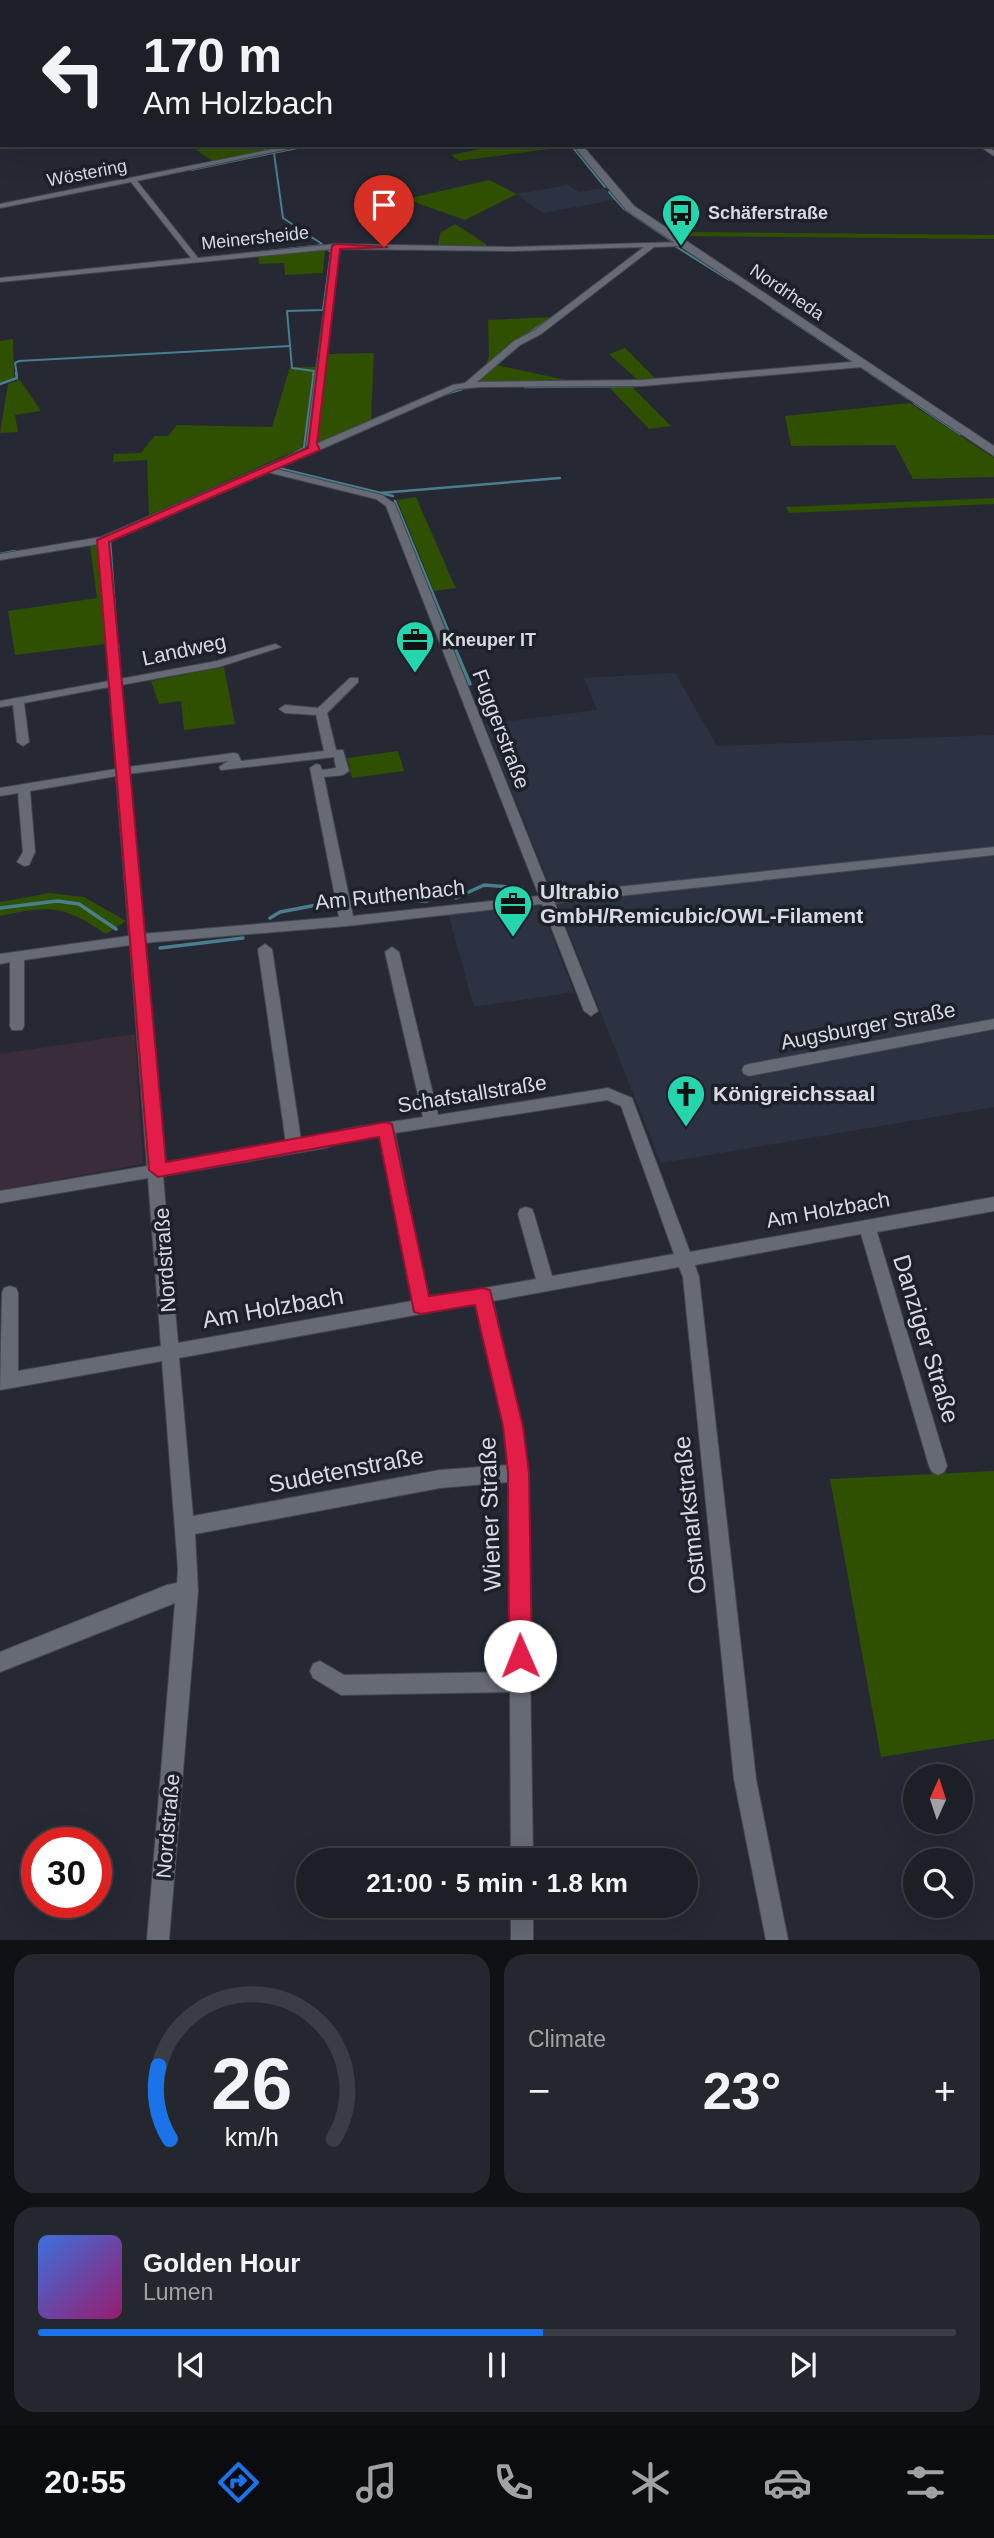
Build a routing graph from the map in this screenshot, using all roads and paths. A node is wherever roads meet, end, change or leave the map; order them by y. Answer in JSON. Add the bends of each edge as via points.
{"nodes":[{"id":1,"x":294,"y":147,"type":"edge"},
{"id":2,"x":579,"y":147,"type":"edge"},
{"id":3,"x":133,"y":180,"type":"junction"},
{"id":4,"x":0,"y":206,"type":"edge"},
{"id":5,"x":682,"y":244,"type":"junction"},
{"id":6,"x":652,"y":245,"type":"junction"},
{"id":7,"x":336,"y":246,"type":"junction"},
{"id":8,"x":196,"y":260,"type":"junction"},
{"id":9,"x":0,"y":281,"type":"edge"},
{"id":10,"x":862,"y":364,"type":"junction"},
{"id":11,"x":469,"y":384,"type":"junction"},
{"id":12,"x":316,"y":448,"type":"junction"},
{"id":13,"x":994,"y":452,"type":"edge"},
{"id":14,"x":266,"y":469,"type":"junction"},
{"id":15,"x":103,"y":540,"type":"junction"},
{"id":16,"x":0,"y":557,"type":"edge"},
{"id":17,"x":275,"y":648,"type":"dead end"},
{"id":18,"x":354,"y":680,"type":"dead end"},
{"id":19,"x":117,"y":684,"type":"junction"},
{"id":20,"x":18,"y":701,"type":"junction"},
{"id":21,"x":0,"y":704,"type":"edge"},
{"id":22,"x":285,"y":709,"type":"dead end"},
{"id":23,"x":321,"y":712,"type":"junction"},
{"id":24,"x":23,"y":742,"type":"dead end"},
{"id":25,"x":331,"y":754,"type":"junction"},
{"id":26,"x":313,"y":756,"type":"junction"},
{"id":27,"x":124,"y":771,"type":"junction"},
{"id":28,"x":317,"y":774,"type":"junction"},
{"id":29,"x":24,"y":788,"type":"junction"},
{"id":30,"x":0,"y":792,"type":"edge"},
{"id":31,"x":994,"y":851,"type":"edge"},
{"id":32,"x":24,"y":862,"type":"dead end"},
{"id":33,"x":545,"y":898,"type":"junction"},
{"id":34,"x":347,"y":921,"type":"junction"},
{"id":35,"x":138,"y":939,"type":"junction"},
{"id":36,"x":265,"y":949,"type":"dead end"},
{"id":37,"x":392,"y":952,"type":"dead end"},
{"id":38,"x":17,"y":957,"type":"junction"},
{"id":39,"x":0,"y":959,"type":"edge"},
{"id":40,"x":591,"y":1011,"type":"dead end"},
{"id":41,"x":994,"y":1024,"type":"edge"},
{"id":42,"x":17,"y":1026,"type":"dead end"},
{"id":43,"x":749,"y":1070,"type":"dead end"},
{"id":44,"x":619,"y":1097,"type":"joint"},
{"id":45,"x":432,"y":1122,"type":"junction"},
{"id":46,"x":386,"y":1129,"type":"junction"},
{"id":47,"x":293,"y":1147,"type":"junction"},
{"id":48,"x":158,"y":1170,"type":"junction"},
{"id":49,"x":0,"y":1197,"type":"edge"},
{"id":50,"x":994,"y":1204,"type":"edge"},
{"id":51,"x":526,"y":1214,"type":"dead end"},
{"id":52,"x":867,"y":1226,"type":"junction"},
{"id":53,"x":687,"y":1259,"type":"junction"},
{"id":54,"x":546,"y":1284,"type":"junction"},
{"id":55,"x":10,"y":1293,"type":"dead end"},
{"id":56,"x":483,"y":1296,"type":"junction"},
{"id":57,"x":421,"y":1306,"type":"junction"},
{"id":58,"x":172,"y":1351,"type":"junction"},
{"id":59,"x":4,"y":1381,"type":"edge"},
{"id":60,"x":938,"y":1466,"type":"dead end"},
{"id":61,"x":518,"y":1473,"type":"junction"},
{"id":62,"x":185,"y":1527,"type":"junction"},
{"id":63,"x":188,"y":1591,"type":"junction"},
{"id":64,"x":0,"y":1662,"type":"edge"},
{"id":65,"x":320,"y":1671,"type":"dead end"},
{"id":66,"x":520,"y":1682,"type":"junction"},
{"id":67,"x":522,"y":1848,"type":"edge"},
{"id":68,"x":522,"y":1918,"type":"edge"},
{"id":69,"x":158,"y":1940,"type":"edge"},
{"id":70,"x":522,"y":1940,"type":"edge"},
{"id":71,"x":777,"y":1940,"type":"edge"}],
"edges":[{"from":1,"to":3,"type":"street","name":"Wöstering"},
{"from":2,"to":5,"type":"main road","name":"Nordrheda","via":[[625,204]]},
{"from":3,"to":4,"type":"street","name":"Wöstering"},
{"from":3,"to":8,"type":"street"},
{"from":5,"to":6,"type":"street","name":"Meinersheide"},
{"from":5,"to":10,"type":"main road","name":"Nordrheda"},
{"from":6,"to":7,"type":"street","name":"Meinersheide"},
{"from":6,"to":11,"type":"street","via":[[517,343]]},
{"from":7,"to":8,"type":"street","name":"Meinersheide"},
{"from":7,"to":12,"type":"street","via":[[311,445]]},
{"from":8,"to":9,"type":"street","name":"Meinersheide"},
{"from":10,"to":11,"type":"street","via":[[642,383]]},
{"from":10,"to":13,"type":"main road","name":"Nordrheda"},
{"from":11,"to":12,"type":"street"},
{"from":12,"to":14,"type":"street"},
{"from":14,"to":15,"type":"street"},
{"from":14,"to":33,"type":"street","name":"Fuggerstraße","via":[[379,497],[390,504]]},
{"from":15,"to":16,"type":"street"},
{"from":15,"to":19,"type":"street","name":"Nordstraße"},
{"from":17,"to":19,"type":"street","name":"Landweg"},
{"from":18,"to":23,"type":"street"},
{"from":19,"to":20,"type":"street","name":"Landweg"},
{"from":19,"to":27,"type":"street","name":"Nordstraße"},
{"from":20,"to":21,"type":"street","name":"Landweg"},
{"from":20,"to":24,"type":"street"},
{"from":22,"to":23,"type":"street"},
{"from":23,"to":25,"type":"street"},
{"from":25,"to":26,"type":"street"},
{"from":25,"to":28,"type":"street","via":[[339,753],[344,771]]},
{"from":26,"to":27,"type":"street","via":[[194,771],[194,762]]},
{"from":26,"to":28,"type":"street"},
{"from":27,"to":29,"type":"street"},
{"from":27,"to":35,"type":"street","name":"Nordstraße"},
{"from":28,"to":34,"type":"street"},
{"from":29,"to":30,"type":"street"},
{"from":29,"to":32,"type":"street","via":[[29,852]]},
{"from":31,"to":33,"type":"street","name":"Am Ruthenbach"},
{"from":33,"to":34,"type":"street","name":"Am Ruthenbach"},
{"from":33,"to":40,"type":"street","name":"Fuggerstraße"},
{"from":34,"to":35,"type":"street","name":"Am Ruthenbach"},
{"from":35,"to":38,"type":"street","name":"Am Ruthenbach"},
{"from":35,"to":48,"type":"street","name":"Nordstraße"},
{"from":36,"to":47,"type":"street"},
{"from":37,"to":45,"type":"street"},
{"from":38,"to":39,"type":"street","name":"Am Ruthenbach"},
{"from":38,"to":42,"type":"street"},
{"from":41,"to":43,"type":"street","name":"Augsburger Straße"},
{"from":44,"to":45,"type":"street","name":"Schafstallstraße","via":[[608,1094]]},
{"from":44,"to":53,"type":"street","name":"Ostmarkstraße","via":[[627,1102]]},
{"from":45,"to":46,"type":"street","name":"Schafstallstraße"},
{"from":46,"to":47,"type":"street","name":"Schafstallstraße"},
{"from":46,"to":57,"type":"street"},
{"from":47,"to":48,"type":"street","name":"Schafstallstraße"},
{"from":48,"to":49,"type":"street","name":"Schafstallstraße"},
{"from":48,"to":58,"type":"street","name":"Nordstraße"},
{"from":50,"to":52,"type":"street","name":"Am Holzbach"},
{"from":51,"to":54,"type":"street"},
{"from":52,"to":53,"type":"street","name":"Am Holzbach"},
{"from":52,"to":60,"type":"street","name":"Danziger Straße"},
{"from":53,"to":54,"type":"street","name":"Am Holzbach"},
{"from":53,"to":71,"type":"street","name":"Ostmarkstraße","via":[[745,1779]]},
{"from":54,"to":56,"type":"street","name":"Am Holzbach"},
{"from":55,"to":59,"type":"street","name":"Am Holzbach"},
{"from":56,"to":57,"type":"street","name":"Am Holzbach"},
{"from":56,"to":61,"type":"street","name":"Wiener Straße","via":[[513,1426]]},
{"from":57,"to":58,"type":"street","name":"Am Holzbach"},
{"from":58,"to":59,"type":"street","name":"Am Holzbach"},
{"from":58,"to":62,"type":"street","name":"Nordstraße"},
{"from":61,"to":62,"type":"street","name":"Sudetenstraße","via":[[440,1479]]},
{"from":61,"to":66,"type":"street","name":"Wiener Straße"},
{"from":62,"to":63,"type":"street","name":"Nordstraße"},
{"from":63,"to":64,"type":"street","via":[[167,1595]]},
{"from":63,"to":69,"type":"street","name":"Nordstraße"},
{"from":65,"to":66,"type":"street","via":[[341,1685]]},
{"from":66,"to":67,"type":"street","name":"Wiener Straße"},
{"from":68,"to":70,"type":"street"}]}
